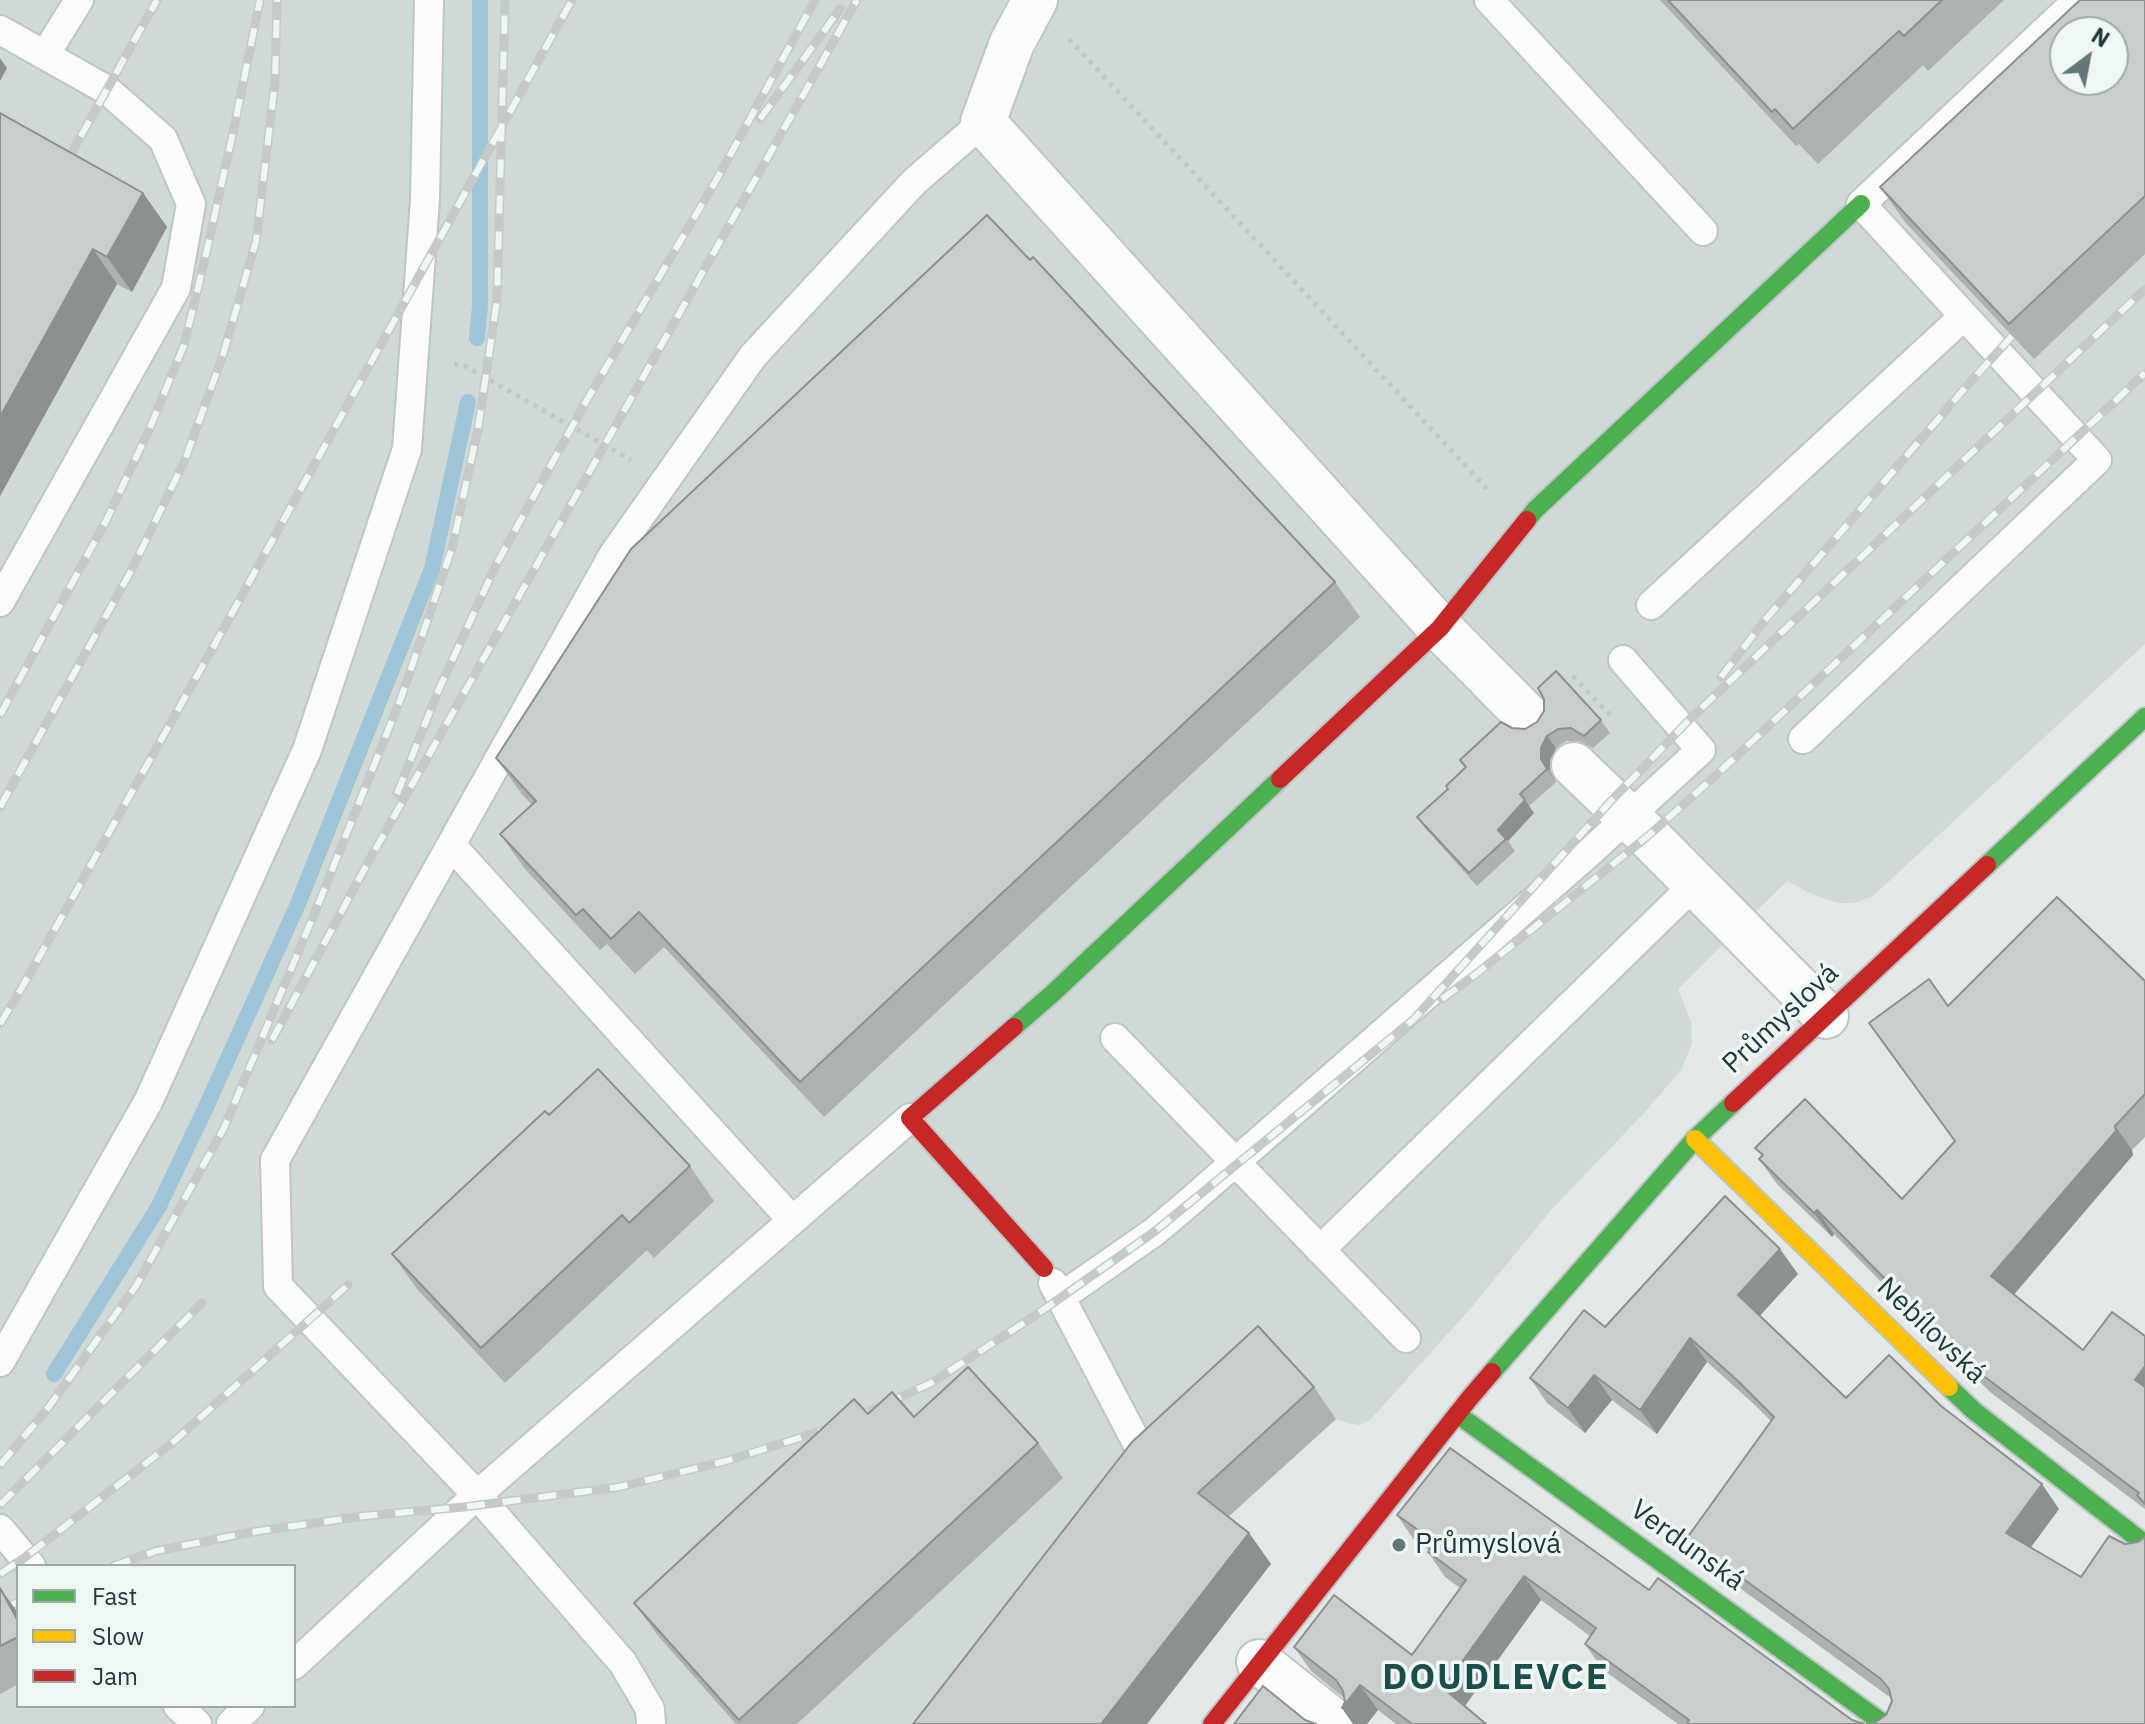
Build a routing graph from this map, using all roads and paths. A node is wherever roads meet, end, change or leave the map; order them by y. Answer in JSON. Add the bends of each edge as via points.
{"nodes":[{"id":1,"x":79,"y":0,"type":"edge"},
{"id":2,"x":429,"y":0,"type":"edge"},
{"id":3,"x":1489,"y":0,"type":"edge"},
{"id":4,"x":2078,"y":0,"type":"edge"},
{"id":5,"x":1048,"y":14,"type":"edge"},
{"id":6,"x":0,"y":30,"type":"edge"},
{"id":7,"x":45,"y":55,"type":"junction"},
{"id":8,"x":983,"y":122,"type":"junction"},
{"id":9,"x":1861,"y":204,"type":"junction"},
{"id":10,"x":1703,"y":231,"type":"dead end"},
{"id":11,"x":1964,"y":316,"type":"junction"},
{"id":12,"x":414,"y":356,"type":"junction"},
{"id":13,"x":666,"y":481,"type":"junction"},
{"id":14,"x":1491,"y":493,"type":"dead end"},
{"id":15,"x":0,"y":602,"type":"edge"},
{"id":16,"x":1651,"y":605,"type":"dead end"},
{"id":17,"x":1440,"y":628,"type":"junction"},
{"id":18,"x":1623,"y":660,"type":"dead end"},
{"id":19,"x":1528,"y":717,"type":"dead end"},
{"id":20,"x":2145,"y":717,"type":"edge"},
{"id":21,"x":1803,"y":739,"type":"dead end"},
{"id":22,"x":1574,"y":765,"type":"dead end"},
{"id":23,"x":1629,"y":817,"type":"junction"},
{"id":24,"x":451,"y":845,"type":"junction"},
{"id":25,"x":1695,"y":884,"type":"junction"},
{"id":26,"x":1826,"y":1016,"type":"junction"},
{"id":27,"x":1115,"y":1038,"type":"dead end"},
{"id":28,"x":910,"y":1118,"type":"junction"},
{"id":29,"x":1695,"y":1139,"type":"junction"},
{"id":30,"x":1234,"y":1162,"type":"junction"},
{"id":31,"x":792,"y":1220,"type":"junction"},
{"id":32,"x":1320,"y":1250,"type":"junction"},
{"id":33,"x":1044,"y":1268,"type":"joint"},
{"id":34,"x":1061,"y":1297,"type":"junction"},
{"id":35,"x":1406,"y":1338,"type":"dead end"},
{"id":36,"x":0,"y":1362,"type":"edge"},
{"id":37,"x":1457,"y":1414,"type":"junction"},
{"id":38,"x":1138,"y":1445,"type":"edge"},
{"id":39,"x":477,"y":1495,"type":"junction"},
{"id":40,"x":0,"y":1529,"type":"edge"},
{"id":41,"x":2145,"y":1544,"type":"edge"},
{"id":42,"x":29,"y":1564,"type":"edge"},
{"id":43,"x":1259,"y":1662,"type":"junction"},
{"id":44,"x":296,"y":1663,"type":"edge"},
{"id":45,"x":180,"y":1708,"type":"edge"},
{"id":46,"x":248,"y":1708,"type":"edge"},
{"id":47,"x":197,"y":1724,"type":"edge"},
{"id":48,"x":231,"y":1724,"type":"edge"},
{"id":49,"x":651,"y":1724,"type":"edge"},
{"id":50,"x":1212,"y":1724,"type":"edge"},
{"id":51,"x":1337,"y":1724,"type":"edge"},
{"id":52,"x":1884,"y":1724,"type":"edge"}],
"edges":[{"from":1,"to":7,"type":"lane"},
{"from":2,"to":12,"type":"lane","via":[[425,199]]},
{"from":3,"to":10,"type":"lane"},
{"from":4,"to":9,"type":"lane"},
{"from":5,"to":8,"type":"street","via":[[1012,43]]},
{"from":5,"to":14,"type":"path"},
{"from":6,"to":7,"type":"lane"},
{"from":7,"to":15,"type":"lane","via":[[107,90],[163,139],[191,204],[176,288]]},
{"from":8,"to":13,"type":"lane","via":[[914,182],[753,356]]},
{"from":8,"to":17,"type":"street"},
{"from":9,"to":11,"type":"lane"},
{"from":9,"to":17,"type":"street","via":[[1535,510]]},
{"from":11,"to":16,"type":"lane"},
{"from":11,"to":21,"type":"lane","via":[[2097,460]]},
{"from":12,"to":13,"type":"path","via":[[465,366]]},
{"from":12,"to":36,"type":"lane","via":[[407,449],[307,750],[148,1102]]},
{"from":13,"to":24,"type":"lane","via":[[613,555]]},
{"from":17,"to":19,"type":"street"},
{"from":17,"to":28,"type":"street","via":[[1052,994]]},
{"from":18,"to":23,"type":"lane","via":[[1701,750]]},
{"from":20,"to":26,"type":"street","name":"Průmyslová"},
{"from":22,"to":23,"type":"street"},
{"from":23,"to":25,"type":"street"},
{"from":23,"to":30,"type":"lane"},
{"from":24,"to":31,"type":"lane"},
{"from":24,"to":39,"type":"lane","via":[[275,1160],[278,1286]]},
{"from":25,"to":26,"type":"street"},
{"from":25,"to":32,"type":"lane"},
{"from":26,"to":29,"type":"street","name":"Průmyslová"},
{"from":27,"to":30,"type":"lane"},
{"from":28,"to":31,"type":"lane"},
{"from":28,"to":33,"type":"street"},
{"from":29,"to":37,"type":"street","name":"Průmyslová"},
{"from":29,"to":41,"type":"street","name":"Nebílovská","via":[[1974,1411]]},
{"from":30,"to":32,"type":"lane"},
{"from":30,"to":34,"type":"lane","via":[[1154,1232]]},
{"from":31,"to":39,"type":"lane"},
{"from":32,"to":35,"type":"lane"},
{"from":33,"to":34,"type":"lane"},
{"from":34,"to":38,"type":"lane"},
{"from":37,"to":43,"type":"street","name":"Průmyslová"},
{"from":37,"to":52,"type":"street","name":"Verdunská"},
{"from":39,"to":44,"type":"lane"},
{"from":39,"to":49,"type":"lane","via":[[623,1663],[650,1709]]},
{"from":40,"to":42,"type":"lane"},
{"from":43,"to":50,"type":"street","name":"Průmyslová"},
{"from":43,"to":51,"type":"street"},
{"from":45,"to":47,"type":"lane"},
{"from":46,"to":48,"type":"lane"}]}
